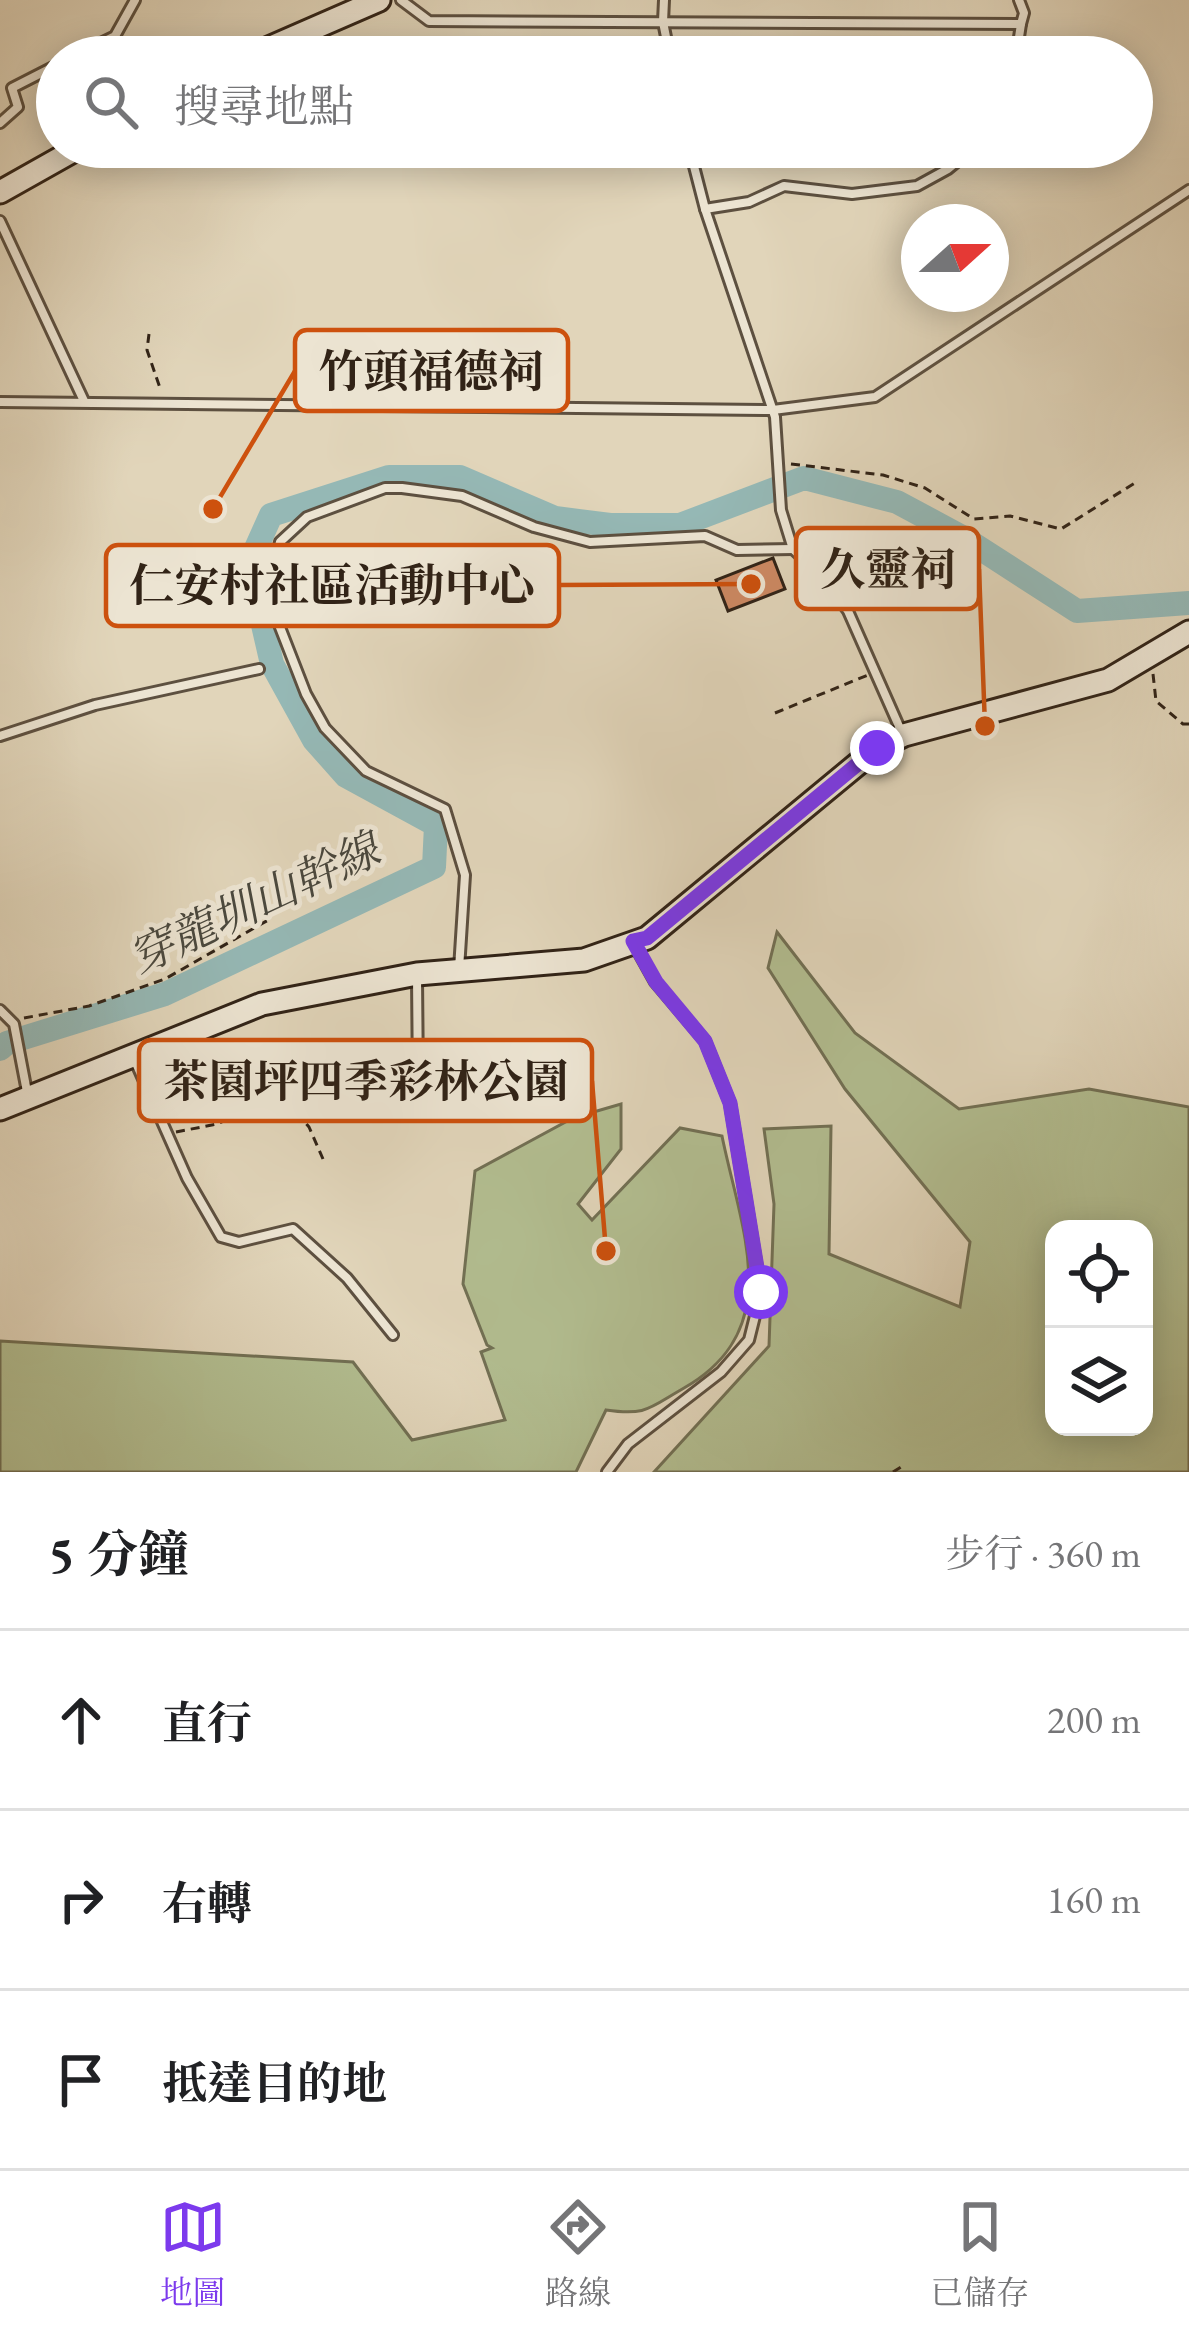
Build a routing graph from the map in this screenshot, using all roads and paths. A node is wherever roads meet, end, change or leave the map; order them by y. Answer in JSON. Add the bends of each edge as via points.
{"nodes":[{"id":1,"x":135,"y":0,"type":"edge"},
{"id":2,"x":379,"y":0,"type":"edge"},
{"id":3,"x":401,"y":0,"type":"edge"},
{"id":4,"x":664,"y":0,"type":"edge"},
{"id":5,"x":1019,"y":0,"type":"edge"},
{"id":6,"x":663,"y":22,"type":"junction"},
{"id":7,"x":1021,"y":24,"type":"junction"},
{"id":8,"x":115,"y":36,"type":"edge"},
{"id":9,"x":296,"y":36,"type":"edge"},
{"id":10,"x":666,"y":36,"type":"edge"},
{"id":11,"x":1019,"y":36,"type":"edge"},
{"id":12,"x":36,"y":76,"type":"edge"},
{"id":13,"x":0,"y":123,"type":"edge"},
{"id":14,"x":43,"y":168,"type":"edge"},
{"id":15,"x":694,"y":168,"type":"edge"},
{"id":16,"x":949,"y":168,"type":"edge"},
{"id":17,"x":1189,"y":190,"type":"edge"},
{"id":18,"x":0,"y":192,"type":"edge"},
{"id":19,"x":705,"y":209,"type":"junction"},
{"id":20,"x":0,"y":221,"type":"edge"},
{"id":21,"x":149,"y":334,"type":"dead end"},
{"id":22,"x":84,"y":401,"type":"junction"},
{"id":23,"x":0,"y":402,"type":"edge"},
{"id":24,"x":166,"y":404,"type":"junction"},
{"id":25,"x":773,"y":410,"type":"junction"},
{"id":26,"x":777,"y":467,"type":"junction"},
{"id":27,"x":1138,"y":481,"type":"dead end"},
{"id":28,"x":793,"y":549,"type":"junction"},
{"id":29,"x":1189,"y":632,"type":"edge"},
{"id":30,"x":1150,"y":655,"type":"junction"},
{"id":31,"x":259,"y":669,"type":"dead end"},
{"id":32,"x":874,"y":673,"type":"junction"},
{"id":33,"x":775,"y":713,"type":"dead end"},
{"id":34,"x":1189,"y":724,"type":"edge"},
{"id":35,"x":904,"y":735,"type":"junction"},
{"id":36,"x":0,"y":736,"type":"edge"},
{"id":37,"x":267,"y":904,"type":"dead end"},
{"id":38,"x":633,"y":941,"type":"junction"},
{"id":39,"x":459,"y":972,"type":"junction"},
{"id":40,"x":417,"y":974,"type":"junction"},
{"id":41,"x":0,"y":1010,"type":"edge"},
{"id":42,"x":13,"y":1022,"type":"junction"},
{"id":43,"x":131,"y":1054,"type":"junction"},
{"id":44,"x":418,"y":1084,"type":"dead end"},
{"id":45,"x":28,"y":1097,"type":"junction"},
{"id":46,"x":0,"y":1109,"type":"edge"},
{"id":47,"x":168,"y":1134,"type":"junction"},
{"id":48,"x":323,"y":1159,"type":"dead end"},
{"id":49,"x":393,"y":1335,"type":"dead end"},
{"id":50,"x":901,"y":1467,"type":"dead end"},
{"id":51,"x":607,"y":1472,"type":"edge"},
{"id":52,"x":893,"y":1472,"type":"edge"}],
"edges":[{"from":1,"to":8,"type":"lane"},
{"from":2,"to":9,"type":"street"},
{"from":3,"to":6,"type":"lane","via":[[429,21]]},
{"from":4,"to":6,"type":"lane"},
{"from":5,"to":7,"type":"lane"},
{"from":6,"to":7,"type":"lane"},
{"from":6,"to":10,"type":"lane"},
{"from":7,"to":11,"type":"lane"},
{"from":12,"to":13,"type":"lane","via":[[12,88],[18,107]]},
{"from":14,"to":18,"type":"street"},
{"from":15,"to":19,"type":"lane"},
{"from":16,"to":19,"type":"lane","via":[[917,186],[852,194],[784,186]]},
{"from":17,"to":25,"type":"lane","via":[[875,397]]},
{"from":19,"to":25,"type":"lane"},
{"from":20,"to":22,"type":"lane"},
{"from":21,"to":24,"type":"path"},
{"from":22,"to":23,"type":"lane"},
{"from":22,"to":24,"type":"lane"},
{"from":24,"to":25,"type":"lane"},
{"from":25,"to":26,"type":"lane"},
{"from":26,"to":27,"type":"path","via":[[883,476],[925,488],[974,519],[1010,516],[1060,529]]},
{"from":26,"to":28,"type":"lane"},
{"from":28,"to":32,"type":"lane","via":[[848,611]]},
{"from":28,"to":39,"type":"lane","via":[[736,550],[705,536],[590,542],[462,496],[402,488],[308,517],[280,542],[270,582],[276,617],[325,728],[366,771],[446,809],[465,875]]},
{"from":29,"to":30,"type":"street"},
{"from":30,"to":34,"type":"path","via":[[1156,701]]},
{"from":30,"to":35,"type":"street","via":[[1108,680]]},
{"from":31,"to":36,"type":"lane","via":[[95,705]]},
{"from":32,"to":33,"type":"path"},
{"from":32,"to":35,"type":"lane"},
{"from":35,"to":38,"type":"street","via":[[877,748],[647,938]]},
{"from":37,"to":42,"type":"path","via":[[270,920],[164,979]]},
{"from":38,"to":39,"type":"street","via":[[584,960]]},
{"from":38,"to":51,"type":"lane","via":[[705,1041],[730,1103],[761,1292],[756,1324],[735,1356],[628,1444]]},
{"from":39,"to":40,"type":"street"},
{"from":40,"to":43,"type":"street","via":[[262,1004]]},
{"from":40,"to":44,"type":"lane"},
{"from":41,"to":42,"type":"lane"},
{"from":42,"to":45,"type":"lane"},
{"from":43,"to":45,"type":"street"},
{"from":43,"to":47,"type":"lane"},
{"from":45,"to":46,"type":"street"},
{"from":47,"to":48,"type":"path","via":[[283,1096]]},
{"from":47,"to":49,"type":"lane","via":[[221,1237],[239,1242],[293,1229]]},
{"from":50,"to":52,"type":"path"}]}
